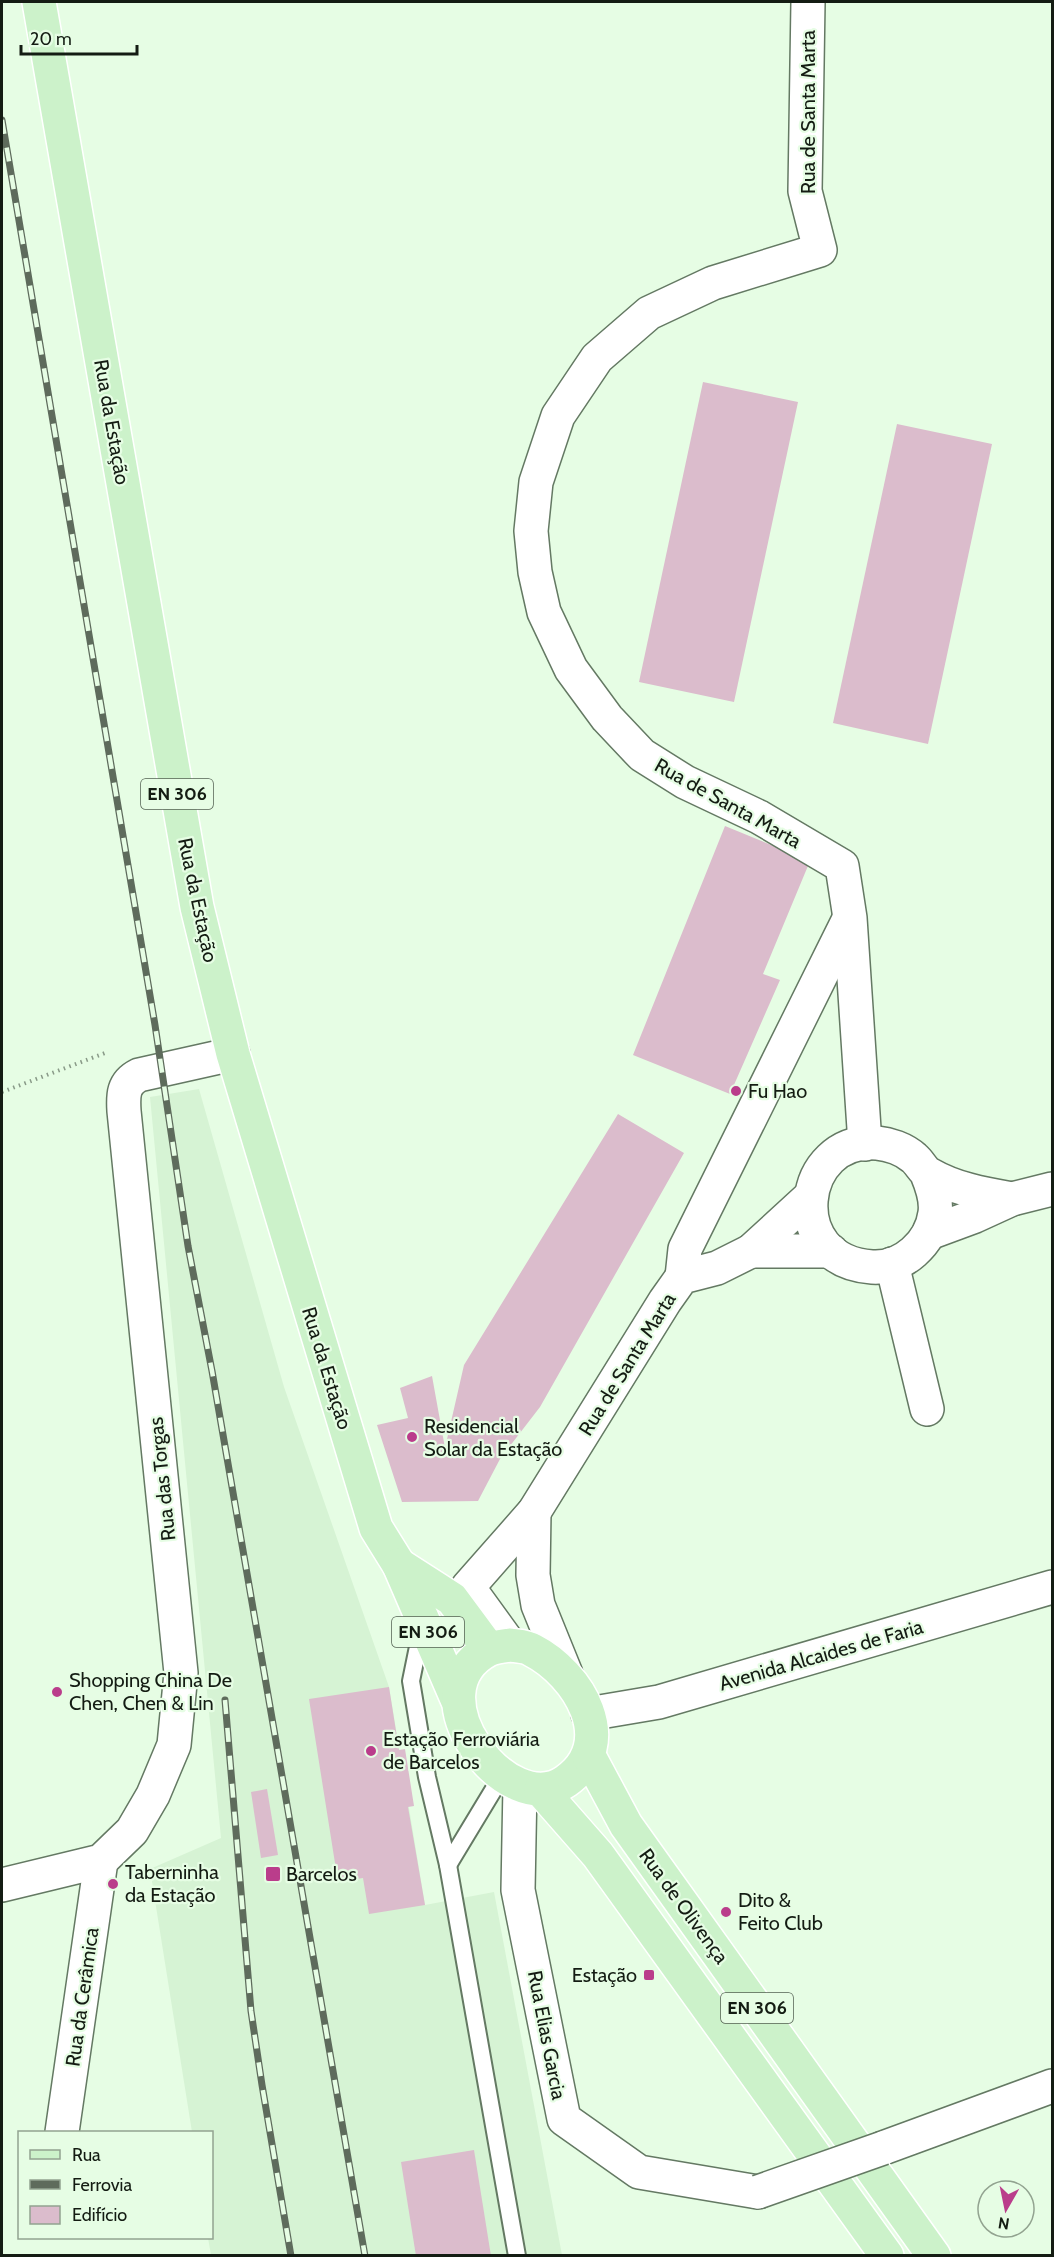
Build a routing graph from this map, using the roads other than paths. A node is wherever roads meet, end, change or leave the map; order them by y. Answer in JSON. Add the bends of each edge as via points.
{"nodes":[{"id":1,"x":39,"y":2,"type":"edge"},
{"id":2,"x":808,"y":2,"type":"edge"},
{"id":3,"x":850,"y":918,"type":"junction"},
{"id":4,"x":233,"y":1054,"type":"junction"},
{"id":5,"x":865,"y":1144,"type":"junction"},
{"id":6,"x":927,"y":1174,"type":"junction"},
{"id":7,"x":1053,"y":1189,"type":"edge"},
{"id":8,"x":811,"y":1196,"type":"junction"},
{"id":9,"x":1012,"y":1199,"type":"junction"},
{"id":10,"x":929,"y":1233,"type":"junction"},
{"id":11,"x":752,"y":1251,"type":"junction"},
{"id":12,"x":831,"y":1251,"type":"junction"},
{"id":13,"x":892,"y":1264,"type":"junction"},
{"id":14,"x":682,"y":1277,"type":"junction"},
{"id":15,"x":927,"y":1409,"type":"dead end"},
{"id":16,"x":534,"y":1512,"type":"junction"},
{"id":17,"x":399,"y":1565,"type":"junction"},
{"id":18,"x":1053,"y":1587,"type":"edge"},
{"id":19,"x":460,"y":1593,"type":"junction"},
{"id":20,"x":423,"y":1621,"type":"junction"},
{"id":21,"x":500,"y":1647,"type":"junction"},
{"id":22,"x":566,"y":1674,"type":"junction"},
{"id":23,"x":457,"y":1699,"type":"junction"},
{"id":24,"x":588,"y":1714,"type":"junction"},
{"id":25,"x":589,"y":1756,"type":"junction"},
{"id":26,"x":521,"y":1783,"type":"junction"},
{"id":27,"x":101,"y":1861,"type":"junction"},
{"id":28,"x":448,"y":1865,"type":"junction"},
{"id":29,"x":2,"y":1885,"type":"edge"},
{"id":30,"x":1053,"y":2086,"type":"edge"},
{"id":31,"x":62,"y":2131,"type":"edge"},
{"id":32,"x":517,"y":2256,"type":"edge"},
{"id":33,"x":887,"y":2256,"type":"edge"},
{"id":34,"x":934,"y":2256,"type":"edge"}],
"edges":[{"from":1,"to":4,"type":"main road","name":"Rua da Estação","number":"EN 306","via":[[197,907]]},
{"from":2,"to":3,"type":"street","name":"Rua de Santa Marta","via":[[805,191],[820,250],[713,284],[650,313],[597,358],[558,416],[536,482],[531,531],[544,612],[571,669],[607,718],[642,755],[842,866]]},
{"from":3,"to":5,"type":"street","name":"Rua de Santa Marta"},
{"from":3,"to":14,"type":"street","name":"Rua de Santa Marta","via":[[685,1249]]},
{"from":4,"to":17,"type":"main road","name":"Rua da Estação","number":"EN 306","via":[[376,1528]]},
{"from":4,"to":27,"type":"street","name":"Rua das Torgas","via":[[144,1074],[126,1085],[124,1103],[181,1673],[174,1745],[153,1795],[132,1831]]},
{"from":5,"to":6,"type":"street","via":[[897,1147],[914,1158]]},
{"from":5,"to":8,"type":"street","via":[[837,1154],[822,1167]]},
{"from":6,"to":9,"type":"street","via":[[968,1191]]},
{"from":6,"to":10,"type":"street","via":[[935,1203]]},
{"from":7,"to":9,"type":"street"},
{"from":8,"to":11,"type":"street","name":"Rua de Santa Marta"},
{"from":8,"to":12,"type":"street","via":[[813,1227]]},
{"from":9,"to":10,"type":"street"},
{"from":10,"to":13,"type":"street","via":[[917,1250]]},
{"from":11,"to":12,"type":"street","name":"Rua de Santa Marta"},
{"from":11,"to":14,"type":"street","name":"Rua de Santa Marta","via":[[717,1268]]},
{"from":12,"to":13,"type":"street","via":[[859,1266],[880,1268]]},
{"from":13,"to":15,"type":"street"},
{"from":14,"to":16,"type":"street","name":"Rua de Santa Marta"},
{"from":16,"to":19,"type":"street","name":"Rua de Santa Marta"},
{"from":16,"to":22,"type":"street","via":[[533,1575],[538,1605]]},
{"from":17,"to":19,"type":"main road","name":"Rua da Estação","number":"EN 306"},
{"from":17,"to":20,"type":"main road","name":"Rua da Estação","number":"EN 306"},
{"from":18,"to":24,"type":"street","name":"Avenida Alcaides de Faria","via":[[659,1702]]},
{"from":19,"to":21,"type":"main road","name":"Rua da Estação","number":"EN 306"},
{"from":20,"to":23,"type":"main road","name":"Rua da Estação","number":"EN 306"},
{"from":20,"to":28,"type":"lane","via":[[411,1680],[427,1777]]},
{"from":21,"to":22,"type":"main road","via":[[530,1649]]},
{"from":21,"to":23,"type":"main road","number":"EN 306","via":[[472,1662],[461,1679]]},
{"from":22,"to":24,"type":"main road"},
{"from":23,"to":26,"type":"main road","number":"EN 306","via":[[472,1742],[486,1760]]},
{"from":24,"to":25,"type":"main road","via":[[593,1735]]},
{"from":25,"to":26,"type":"main road","via":[[578,1773],[561,1785]]},
{"from":25,"to":34,"type":"main road","name":"Rua de Olivença","number":"EN 306","via":[[626,1825]]},
{"from":26,"to":28,"type":"lane"},
{"from":26,"to":30,"type":"street","name":"Rua Elias Garcia","bridge":true,"via":[[518,1890],[564,2119],[639,2172],[758,2193]]},
{"from":26,"to":33,"type":"main road","name":"Rua de Olivença","number":"EN 306","via":[[598,1855]]},
{"from":27,"to":29,"type":"street"},
{"from":27,"to":31,"type":"street","name":"Rua da Cerâmica"},
{"from":28,"to":32,"type":"lane"}]}
